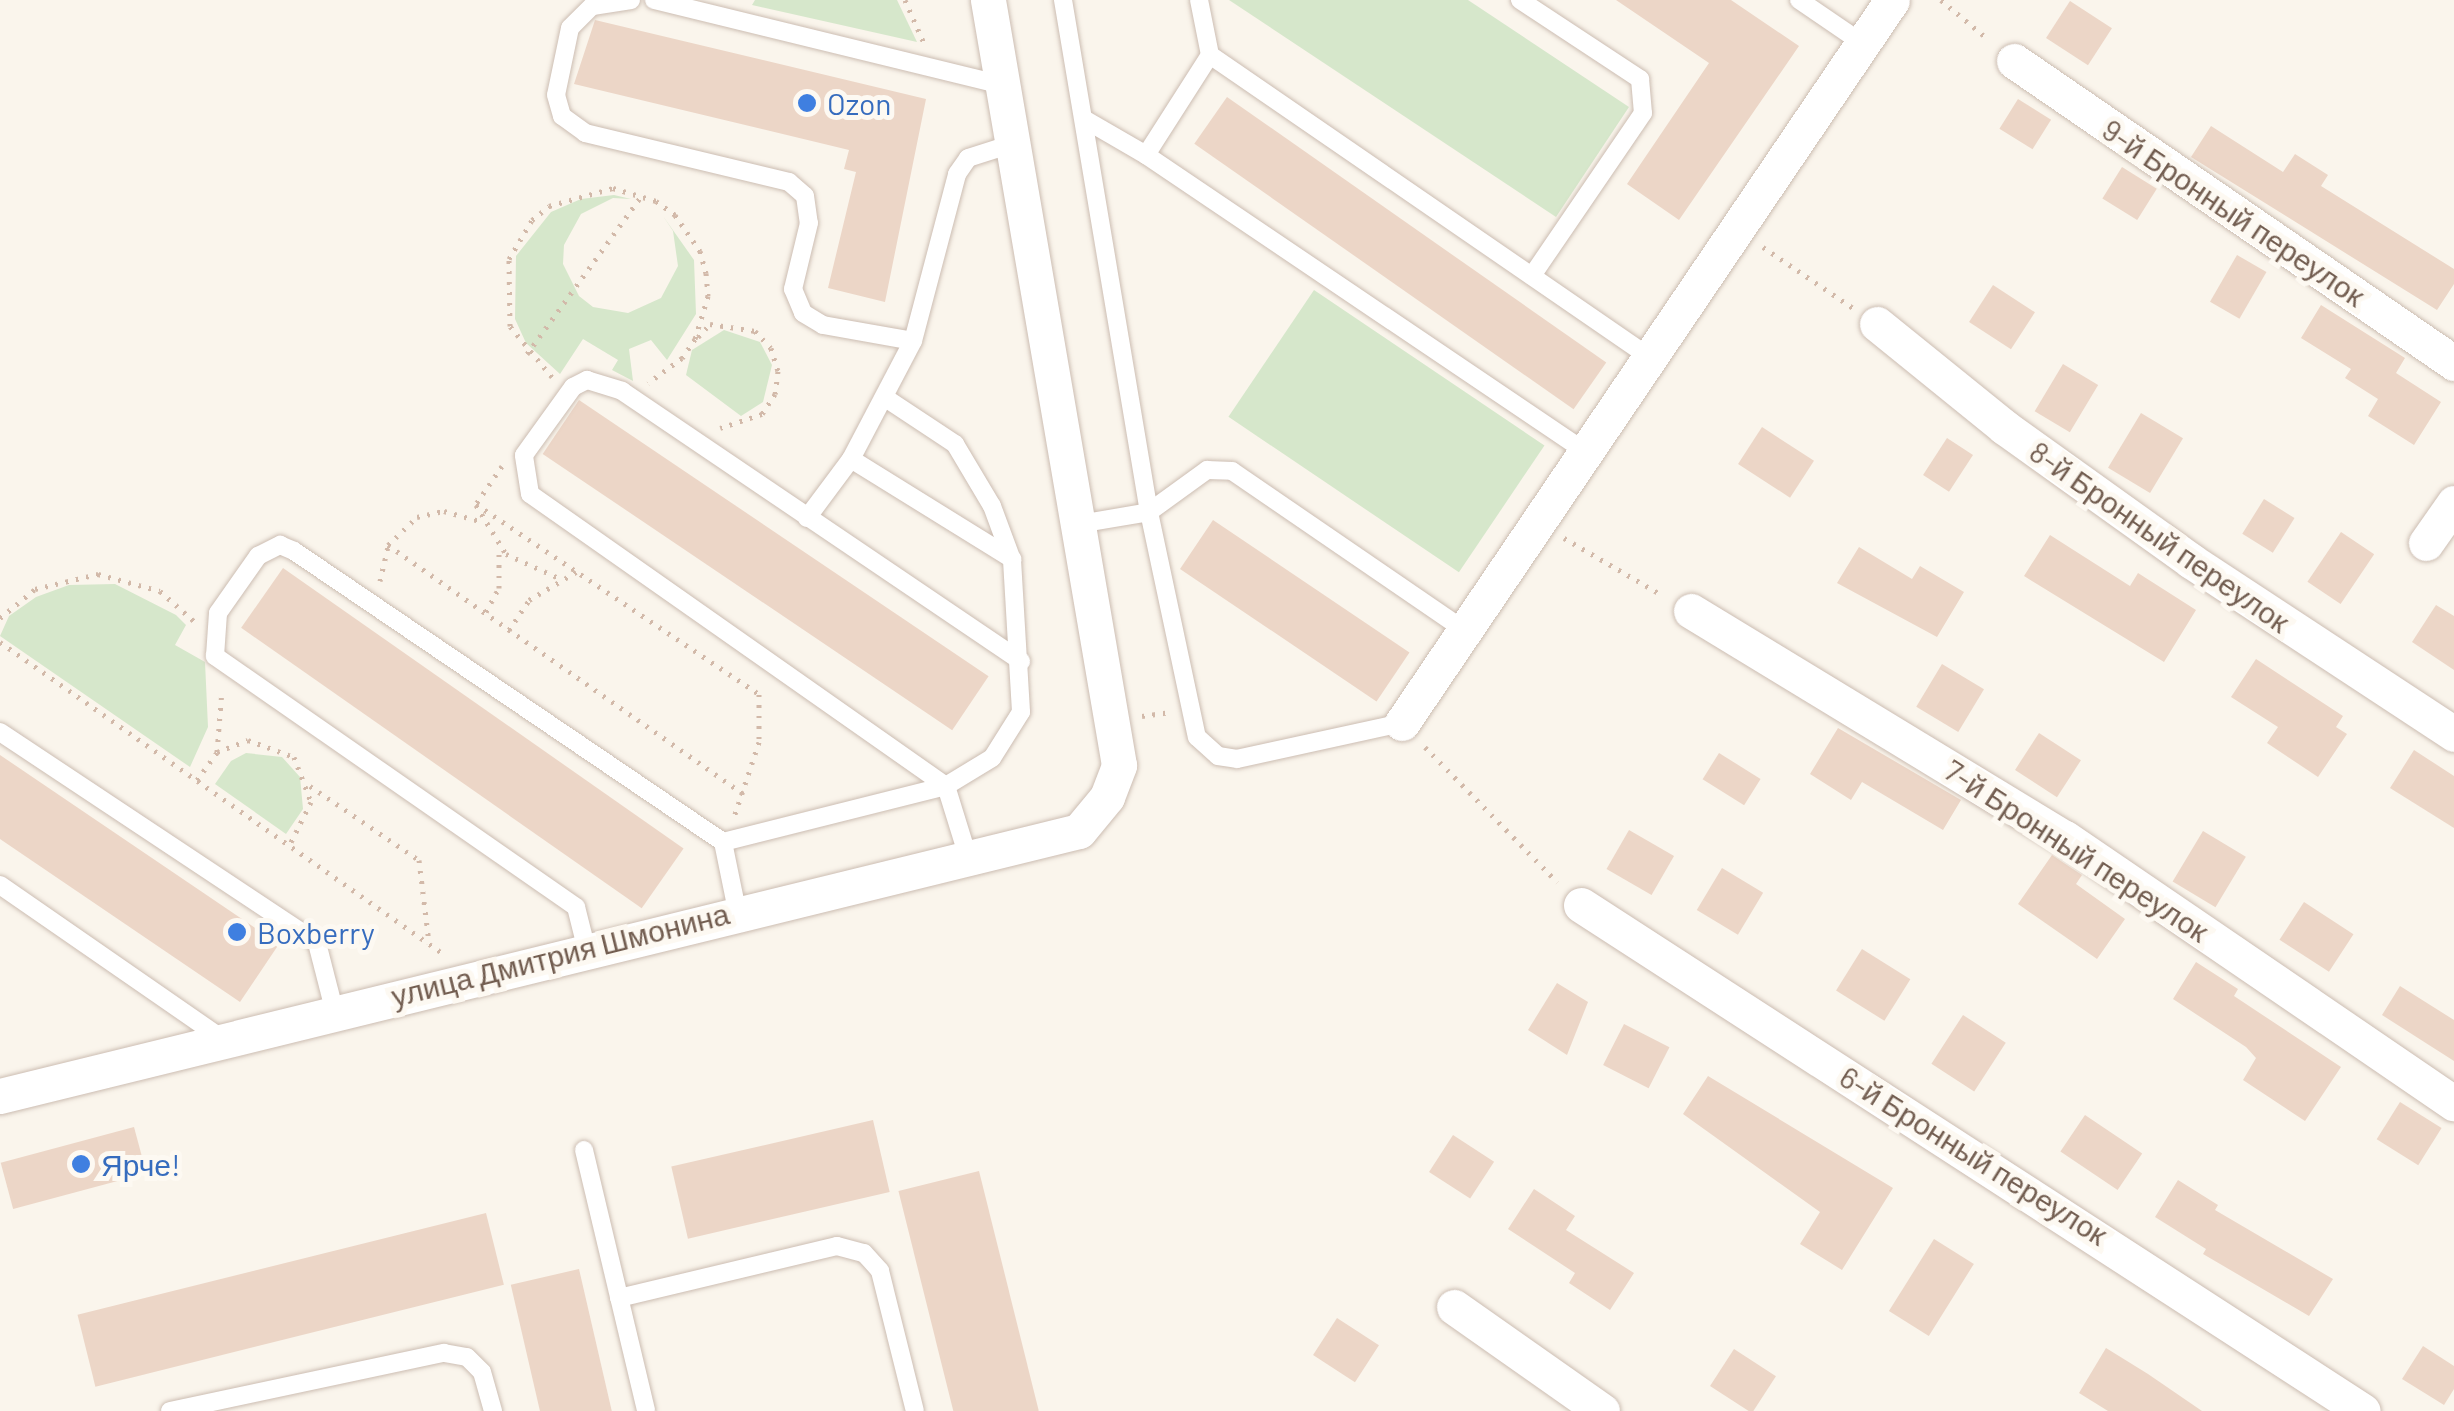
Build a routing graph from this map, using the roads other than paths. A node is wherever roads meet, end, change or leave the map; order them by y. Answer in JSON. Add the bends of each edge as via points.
{"nodes":[{"id":1,"x":631,"y":0,"type":"edge"},
{"id":2,"x":654,"y":0,"type":"edge"},
{"id":3,"x":988,"y":0,"type":"edge"},
{"id":4,"x":1063,"y":0,"type":"edge"},
{"id":5,"x":1199,"y":0,"type":"edge"},
{"id":6,"x":1520,"y":0,"type":"edge"},
{"id":7,"x":1799,"y":0,"type":"edge"},
{"id":8,"x":1892,"y":0,"type":"edge"},
{"id":9,"x":1862,"y":42,"type":"junction"},
{"id":10,"x":1210,"y":55,"type":"junction"},
{"id":11,"x":2014,"y":61,"type":"road end"},
{"id":12,"x":1004,"y":85,"type":"junction"},
{"id":13,"x":1084,"y":120,"type":"junction"},
{"id":14,"x":1012,"y":144,"type":"junction"},
{"id":15,"x":1146,"y":155,"type":"junction"},
{"id":16,"x":1532,"y":276,"type":"junction"},
{"id":17,"x":1876,"y":324,"type":"road end"},
{"id":18,"x":913,"y":341,"type":"junction"},
{"id":19,"x":1648,"y":356,"type":"junction"},
{"id":20,"x":2454,"y":363,"type":"edge"},
{"id":21,"x":886,"y":399,"type":"junction"},
{"id":22,"x":1584,"y":450,"type":"junction"},
{"id":23,"x":851,"y":459,"type":"junction"},
{"id":24,"x":2454,"y":503,"type":"edge"},
{"id":25,"x":1149,"y":512,"type":"junction"},
{"id":26,"x":807,"y":518,"type":"junction"},
{"id":27,"x":1079,"y":524,"type":"junction"},
{"id":28,"x":2426,"y":542,"type":"dead end"},
{"id":29,"x":1012,"y":560,"type":"junction"},
{"id":30,"x":1691,"y":611,"type":"road end"},
{"id":31,"x":1464,"y":630,"type":"junction"},
{"id":32,"x":1021,"y":661,"type":"junction"},
{"id":33,"x":1402,"y":723,"type":"joint"},
{"id":34,"x":0,"y":732,"type":"edge"},
{"id":35,"x":2454,"y":734,"type":"edge"},
{"id":36,"x":946,"y":786,"type":"junction"},
{"id":37,"x":724,"y":842,"type":"junction"},
{"id":38,"x":968,"y":857,"type":"junction"},
{"id":39,"x":0,"y":885,"type":"edge"},
{"id":40,"x":1580,"y":905,"type":"road end"},
{"id":41,"x":737,"y":910,"type":"junction"},
{"id":42,"x":587,"y":951,"type":"junction"},
{"id":43,"x":334,"y":1009,"type":"junction"},
{"id":44,"x":223,"y":1039,"type":"junction"},
{"id":45,"x":0,"y":1096,"type":"edge"},
{"id":46,"x":2454,"y":1103,"type":"edge"},
{"id":47,"x":584,"y":1150,"type":"dead end"},
{"id":48,"x":619,"y":1298,"type":"junction"},
{"id":49,"x":1454,"y":1307,"type":"dead end"},
{"id":50,"x":170,"y":1411,"type":"edge"},
{"id":51,"x":493,"y":1411,"type":"edge"},
{"id":52,"x":646,"y":1411,"type":"edge"},
{"id":53,"x":915,"y":1411,"type":"edge"},
{"id":54,"x":1602,"y":1411,"type":"edge"},
{"id":55,"x":2363,"y":1411,"type":"edge"}],
"edges":[{"from":1,"to":18,"type":"lane","via":[[592,6],[570,28],[556,95],[562,116],[585,133],[789,182],[805,196],[809,223],[794,290],[803,313],[823,325]]},
{"from":2,"to":12,"type":"lane"},
{"from":3,"to":12,"type":"street"},
{"from":4,"to":13,"type":"lane"},
{"from":5,"to":10,"type":"lane"},
{"from":6,"to":16,"type":"lane","via":[[1640,79],[1644,113]]},
{"from":7,"to":9,"type":"lane"},
{"from":8,"to":9,"type":"street"},
{"from":9,"to":19,"type":"street"},
{"from":10,"to":15,"type":"lane"},
{"from":10,"to":16,"type":"lane"},
{"from":11,"to":20,"type":"street","name":"9-й Бронный переулок"},
{"from":12,"to":14,"type":"street"},
{"from":13,"to":15,"type":"lane"},
{"from":13,"to":25,"type":"lane"},
{"from":14,"to":18,"type":"lane","via":[[968,158],[957,174]]},
{"from":14,"to":27,"type":"street"},
{"from":15,"to":22,"type":"lane"},
{"from":16,"to":19,"type":"lane"},
{"from":17,"to":35,"type":"street","name":"8-й Бронный переулок","via":[[2004,427],[2176,550]]},
{"from":18,"to":21,"type":"lane"},
{"from":19,"to":22,"type":"street"},
{"from":21,"to":23,"type":"lane"},
{"from":21,"to":29,"type":"lane","via":[[955,444],[992,506]]},
{"from":22,"to":31,"type":"street"},
{"from":23,"to":26,"type":"lane"},
{"from":23,"to":29,"type":"lane"},
{"from":24,"to":28,"type":"street"},
{"from":25,"to":27,"type":"lane"},
{"from":25,"to":31,"type":"lane","via":[[1207,470],[1232,472]]},
{"from":25,"to":33,"type":"lane","via":[[1189,710],[1197,737],[1218,756],[1237,759]]},
{"from":26,"to":32,"type":"lane"},
{"from":26,"to":36,"type":"lane","via":[[622,391],[587,380],[564,393],[524,455],[530,494]]},
{"from":27,"to":38,"type":"street","name":"улица Дмитрия Шмонина","via":[[1119,765],[1107,797],[1079,831]]},
{"from":29,"to":32,"type":"lane"},
{"from":30,"to":46,"type":"street","name":"7-й Бронный переулок","via":[[2065,838]]},
{"from":31,"to":33,"type":"street"},
{"from":32,"to":36,"type":"lane","via":[[1022,712],[992,758]]},
{"from":34,"to":43,"type":"lane","via":[[317,944]]},
{"from":36,"to":37,"type":"lane"},
{"from":36,"to":38,"type":"lane"},
{"from":37,"to":41,"type":"lane"},
{"from":37,"to":42,"type":"lane","via":[[280,545],[258,556],[218,614],[215,656],[576,907]]},
{"from":38,"to":41,"type":"street","name":"улица Дмитрия Шмонина"},
{"from":39,"to":44,"type":"lane"},
{"from":40,"to":55,"type":"street","name":"6-й Бронный переулок"},
{"from":41,"to":42,"type":"street","name":"улица Дмитрия Шмонина"},
{"from":42,"to":43,"type":"street","name":"улица Дмитрия Шмонина"},
{"from":43,"to":44,"type":"street","name":"улица Дмитрия Шмонина"},
{"from":44,"to":45,"type":"street","name":"улица Дмитрия Шмонина"},
{"from":47,"to":48,"type":"lane"},
{"from":48,"to":52,"type":"lane"},
{"from":48,"to":53,"type":"lane","via":[[836,1246],[864,1253],[880,1270]]},
{"from":49,"to":54,"type":"street"},
{"from":50,"to":51,"type":"lane","via":[[444,1353],[466,1358],[482,1372]]}]}
